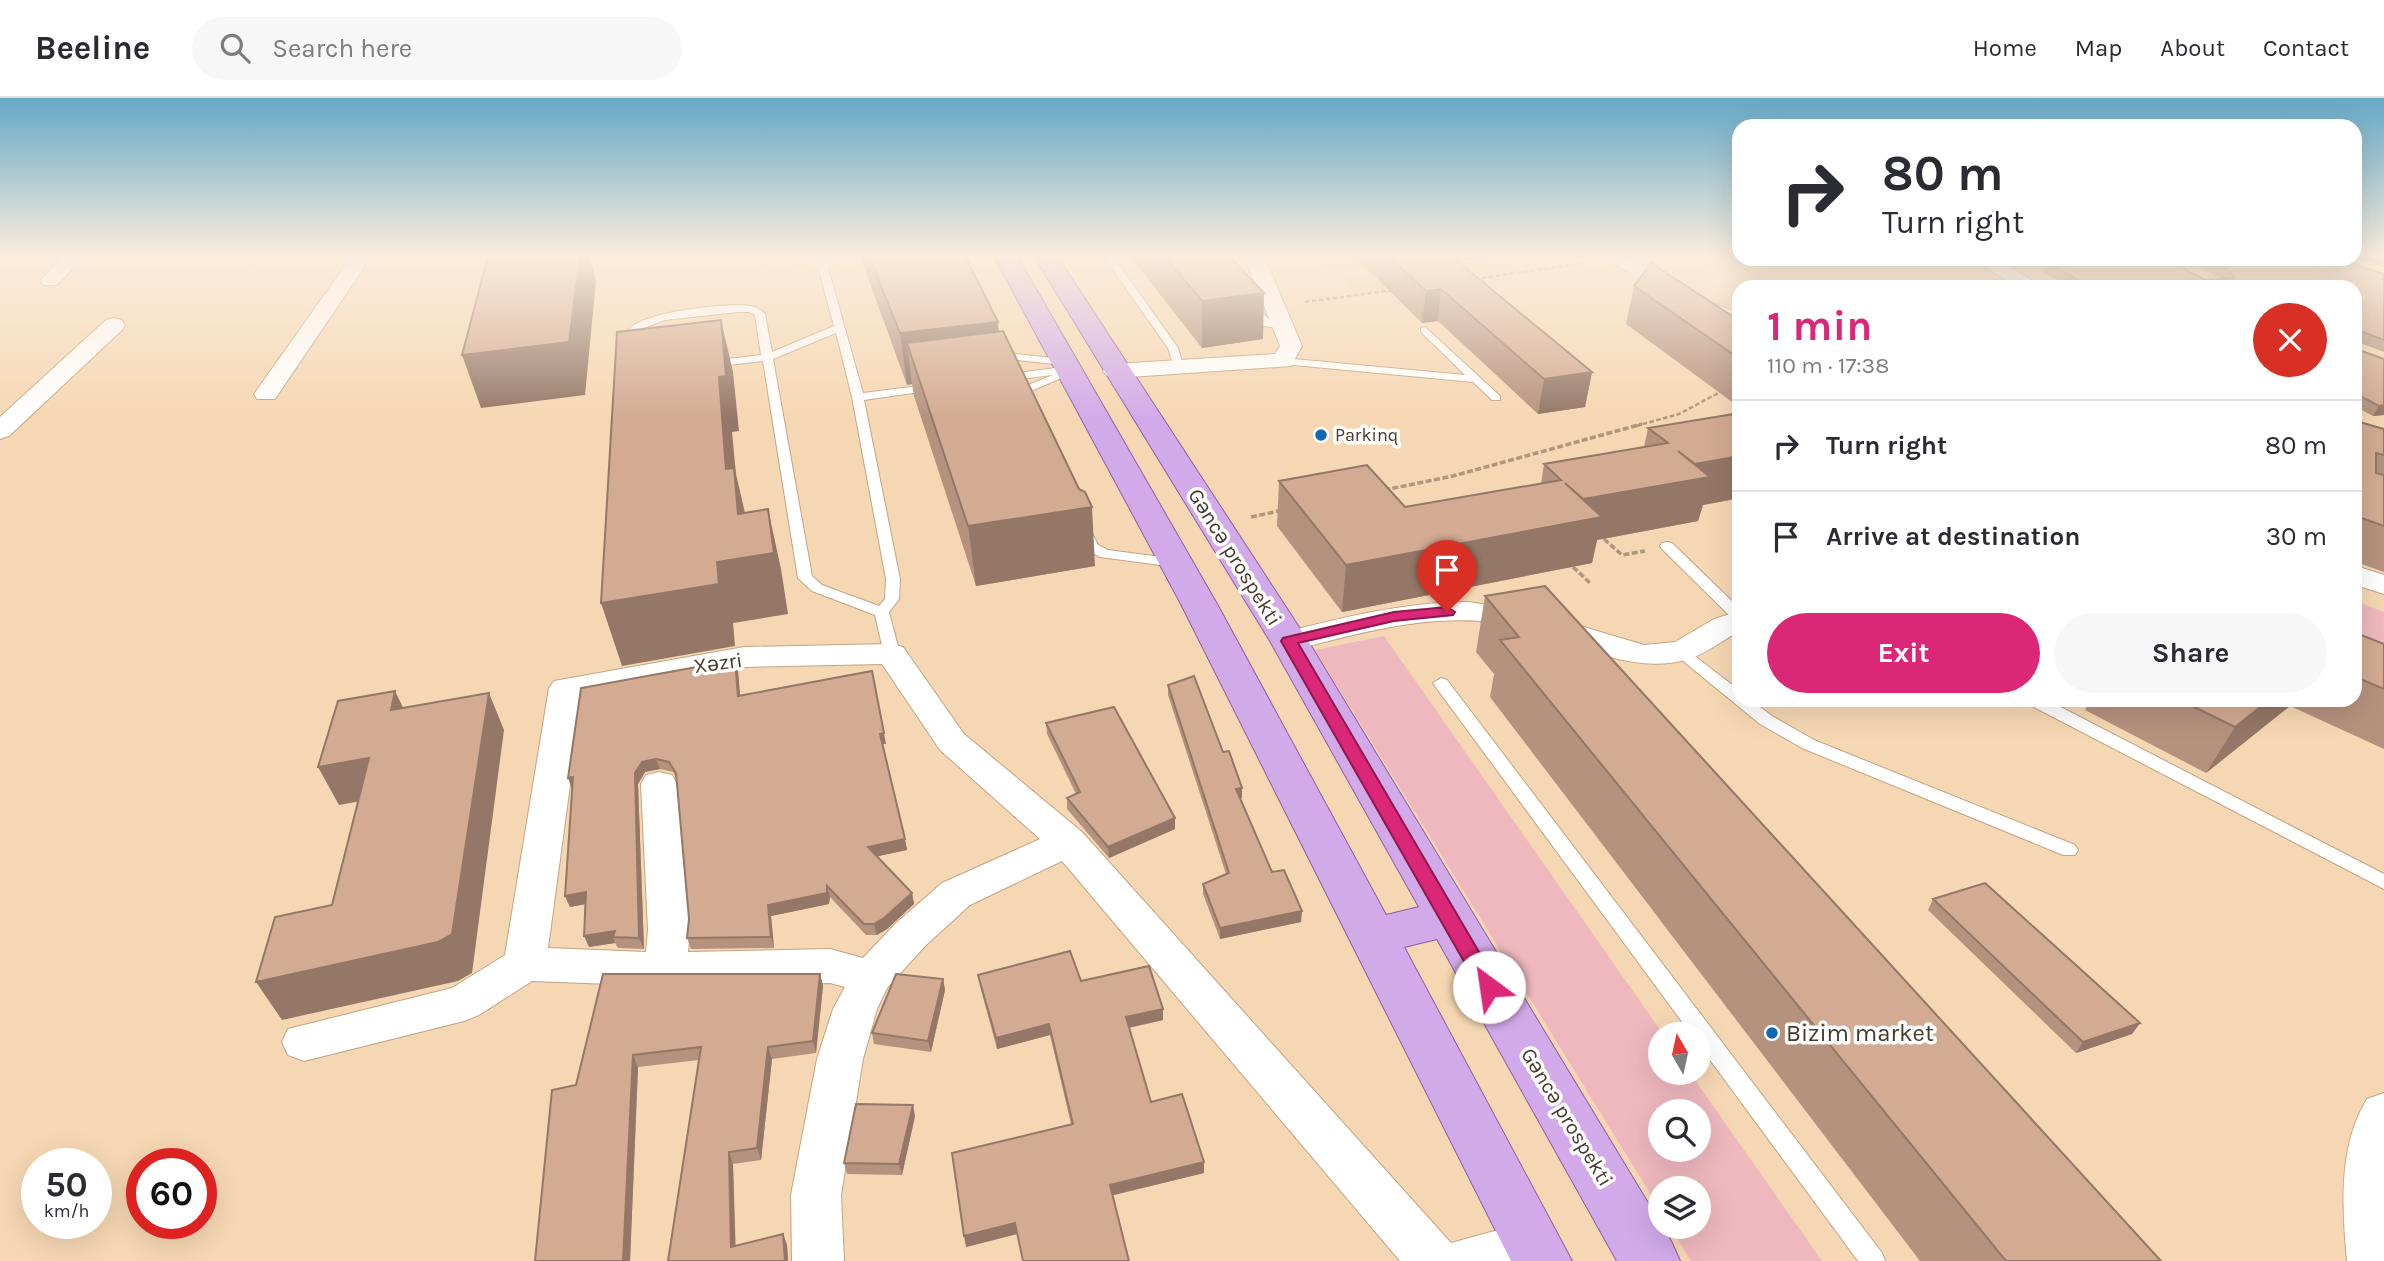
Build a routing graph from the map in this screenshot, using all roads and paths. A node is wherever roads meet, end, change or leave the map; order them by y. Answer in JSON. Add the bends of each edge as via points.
{"nodes":[{"id":1,"x":324,"y":310,"type":"edge"},
{"id":2,"x":727,"y":310,"type":"edge"},
{"id":3,"x":753,"y":310,"type":"edge"},
{"id":4,"x":834,"y":310,"type":"edge"},
{"id":5,"x":1035,"y":310,"type":"edge"},
{"id":6,"x":1078,"y":310,"type":"edge"},
{"id":7,"x":1146,"y":310,"type":"edge"},
{"id":8,"x":1256,"y":310,"type":"edge"},
{"id":9,"x":1278,"y":310,"type":"edge"},
{"id":10,"x":1710,"y":310,"type":"edge"},
{"id":11,"x":1732,"y":319,"type":"edge"},
{"id":12,"x":114,"y":324,"type":"dead end"},
{"id":13,"x":1285,"y":326,"type":"junction"},
{"id":14,"x":839,"y":328,"type":"junction"},
{"id":15,"x":1425,"y":330,"type":"edge"},
{"id":16,"x":998,"y":340,"type":"edge"},
{"id":17,"x":768,"y":357,"type":"junction"},
{"id":18,"x":1283,"y":361,"type":"junction"},
{"id":19,"x":634,"y":365,"type":"edge"},
{"id":20,"x":699,"y":365,"type":"edge"},
{"id":21,"x":1178,"y":365,"type":"junction"},
{"id":22,"x":1067,"y":368,"type":"junction"},
{"id":23,"x":1115,"y":371,"type":"junction"},
{"id":24,"x":1476,"y":379,"type":"junction"},
{"id":25,"x":989,"y":380,"type":"edge"},
{"id":26,"x":950,"y":385,"type":"edge"},
{"id":27,"x":1731,"y":388,"type":"edge"},
{"id":28,"x":266,"y":394,"type":"dead end"},
{"id":29,"x":858,"y":397,"type":"junction"},
{"id":30,"x":1496,"y":398,"type":"dead end"},
{"id":31,"x":1026,"y":408,"type":"edge"},
{"id":32,"x":0,"y":431,"type":"edge"},
{"id":33,"x":1374,"y":492,"type":"edge"},
{"id":34,"x":1295,"y":508,"type":"edge"},
{"id":35,"x":1080,"y":522,"type":"edge"},
{"id":36,"x":1215,"y":524,"type":"junction"},
{"id":37,"x":1667,"y":547,"type":"dead end"},
{"id":38,"x":1176,"y":563,"type":"junction"},
{"id":39,"x":1573,"y":567,"type":"edge"},
{"id":40,"x":2362,"y":577,"type":"edge"},
{"id":41,"x":1591,"y":584,"type":"dead end"},
{"id":42,"x":2384,"y":585,"type":"edge"},
{"id":43,"x":1732,"y":611,"type":"edge"},
{"id":44,"x":882,"y":612,"type":"junction"},
{"id":45,"x":1732,"y":624,"type":"edge"},
{"id":46,"x":1289,"y":641,"type":"junction"},
{"id":47,"x":1682,"y":653,"type":"junction"},
{"id":48,"x":892,"y":654,"type":"junction"},
{"id":49,"x":1441,"y":683,"type":"dead end"},
{"id":50,"x":1732,"y":693,"type":"edge"},
{"id":51,"x":1750,"y":707,"type":"edge"},
{"id":52,"x":2047,"y":707,"type":"edge"},
{"id":53,"x":659,"y":784,"type":"dead end"},
{"id":54,"x":1068,"y":842,"type":"junction"},
{"id":55,"x":2069,"y":850,"type":"dead end"},
{"id":56,"x":2384,"y":882,"type":"edge"},
{"id":57,"x":1448,"y":919,"type":"junction"},
{"id":58,"x":1372,"y":936,"type":"junction"},
{"id":59,"x":524,"y":964,"type":"junction"},
{"id":60,"x":665,"y":969,"type":"junction"},
{"id":61,"x":871,"y":977,"type":"junction"},
{"id":62,"x":304,"y":1042,"type":"dead end"},
{"id":63,"x":2384,"y":1114,"type":"edge"},
{"id":64,"x":1538,"y":1253,"type":"edge"},
{"id":65,"x":818,"y":1261,"type":"edge"},
{"id":66,"x":1433,"y":1261,"type":"edge"},
{"id":67,"x":1468,"y":1261,"type":"edge"},
{"id":68,"x":1650,"y":1261,"type":"edge"},
{"id":69,"x":1873,"y":1261,"type":"edge"},
{"id":70,"x":2373,"y":1261,"type":"edge"}],
"edges":[{"from":1,"to":28,"type":"street"},
{"from":2,"to":19,"type":"lane","via":[[638,325],[633,331]]},
{"from":3,"to":17,"type":"lane","via":[[760,314]]},
{"from":4,"to":14,"type":"lane"},
{"from":5,"to":22,"type":"main road"},
{"from":6,"to":23,"type":"main road","name":"Gəncə prospekti"},
{"from":7,"to":21,"type":"lane"},
{"from":8,"to":13,"type":"lane","via":[[1268,324]]},
{"from":9,"to":13,"type":"street"},
{"from":10,"to":11,"type":"street"},
{"from":12,"to":32,"type":"street"},
{"from":13,"to":18,"type":"street","via":[[1290,346]]},
{"from":14,"to":17,"type":"lane"},
{"from":14,"to":29,"type":"lane"},
{"from":15,"to":24,"type":"lane"},
{"from":16,"to":22,"type":"lane","via":[[1003,352],[1012,357]]},
{"from":17,"to":20,"type":"lane"},
{"from":17,"to":44,"type":"lane","via":[[805,578]]},
{"from":18,"to":21,"type":"street"},
{"from":18,"to":24,"type":"lane"},
{"from":21,"to":23,"type":"street"},
{"from":22,"to":25,"type":"lane"},
{"from":22,"to":31,"type":"lane","via":[[1025,390],[1020,396]]},
{"from":22,"to":38,"type":"main road"},
{"from":23,"to":36,"type":"main road","name":"Gəncə prospekti"},
{"from":24,"to":30,"type":"lane"},
{"from":26,"to":29,"type":"lane"},
{"from":27,"to":33,"type":"path","via":[[1679,414],[1453,476]]},
{"from":29,"to":44,"type":"lane","via":[[892,579],[892,599]]},
{"from":34,"to":36,"type":"path"},
{"from":35,"to":38,"type":"lane","via":[[1093,547],[1105,554]]},
{"from":36,"to":46,"type":"main road","name":"Gəncə prospekti"},
{"from":37,"to":43,"type":"lane"},
{"from":38,"to":58,"type":"main road"},
{"from":39,"to":41,"type":"path"},
{"from":40,"to":42,"type":"street"},
{"from":44,"to":48,"type":"lane"},
{"from":45,"to":47,"type":"street"},
{"from":46,"to":47,"type":"street","via":[[1394,617],[1494,613],[1582,649],[1643,655]]},
{"from":46,"to":57,"type":"main road","name":"Gəncə prospekti"},
{"from":47,"to":50,"type":"lane"},
{"from":48,"to":54,"type":"street","via":[[952,741]]},
{"from":48,"to":59,"type":"street","name":"Xəzri","via":[[744,657],[566,688]]},
{"from":49,"to":69,"type":"lane"},
{"from":51,"to":55,"type":"lane","via":[[1808,744]]},
{"from":52,"to":56,"type":"lane"},
{"from":53,"to":60,"type":"street","via":[[669,930]]},
{"from":54,"to":61,"type":"street","via":[[956,894]]},
{"from":54,"to":66,"type":"street"},
{"from":57,"to":58,"type":"main road"},
{"from":57,"to":68,"type":"main road","name":"Gəncə prospekti"},
{"from":58,"to":64,"type":"main road"},
{"from":59,"to":60,"type":"street"},
{"from":59,"to":62,"type":"street","via":[[464,1003]]},
{"from":60,"to":61,"type":"street","via":[[830,965]]},
{"from":61,"to":65,"type":"street","via":[[855,1009],[840,1059],[816,1195]]},
{"from":63,"to":70,"type":"street","via":[[2378,1124],[2366,1203]]},
{"from":64,"to":67,"type":"street"}]}
